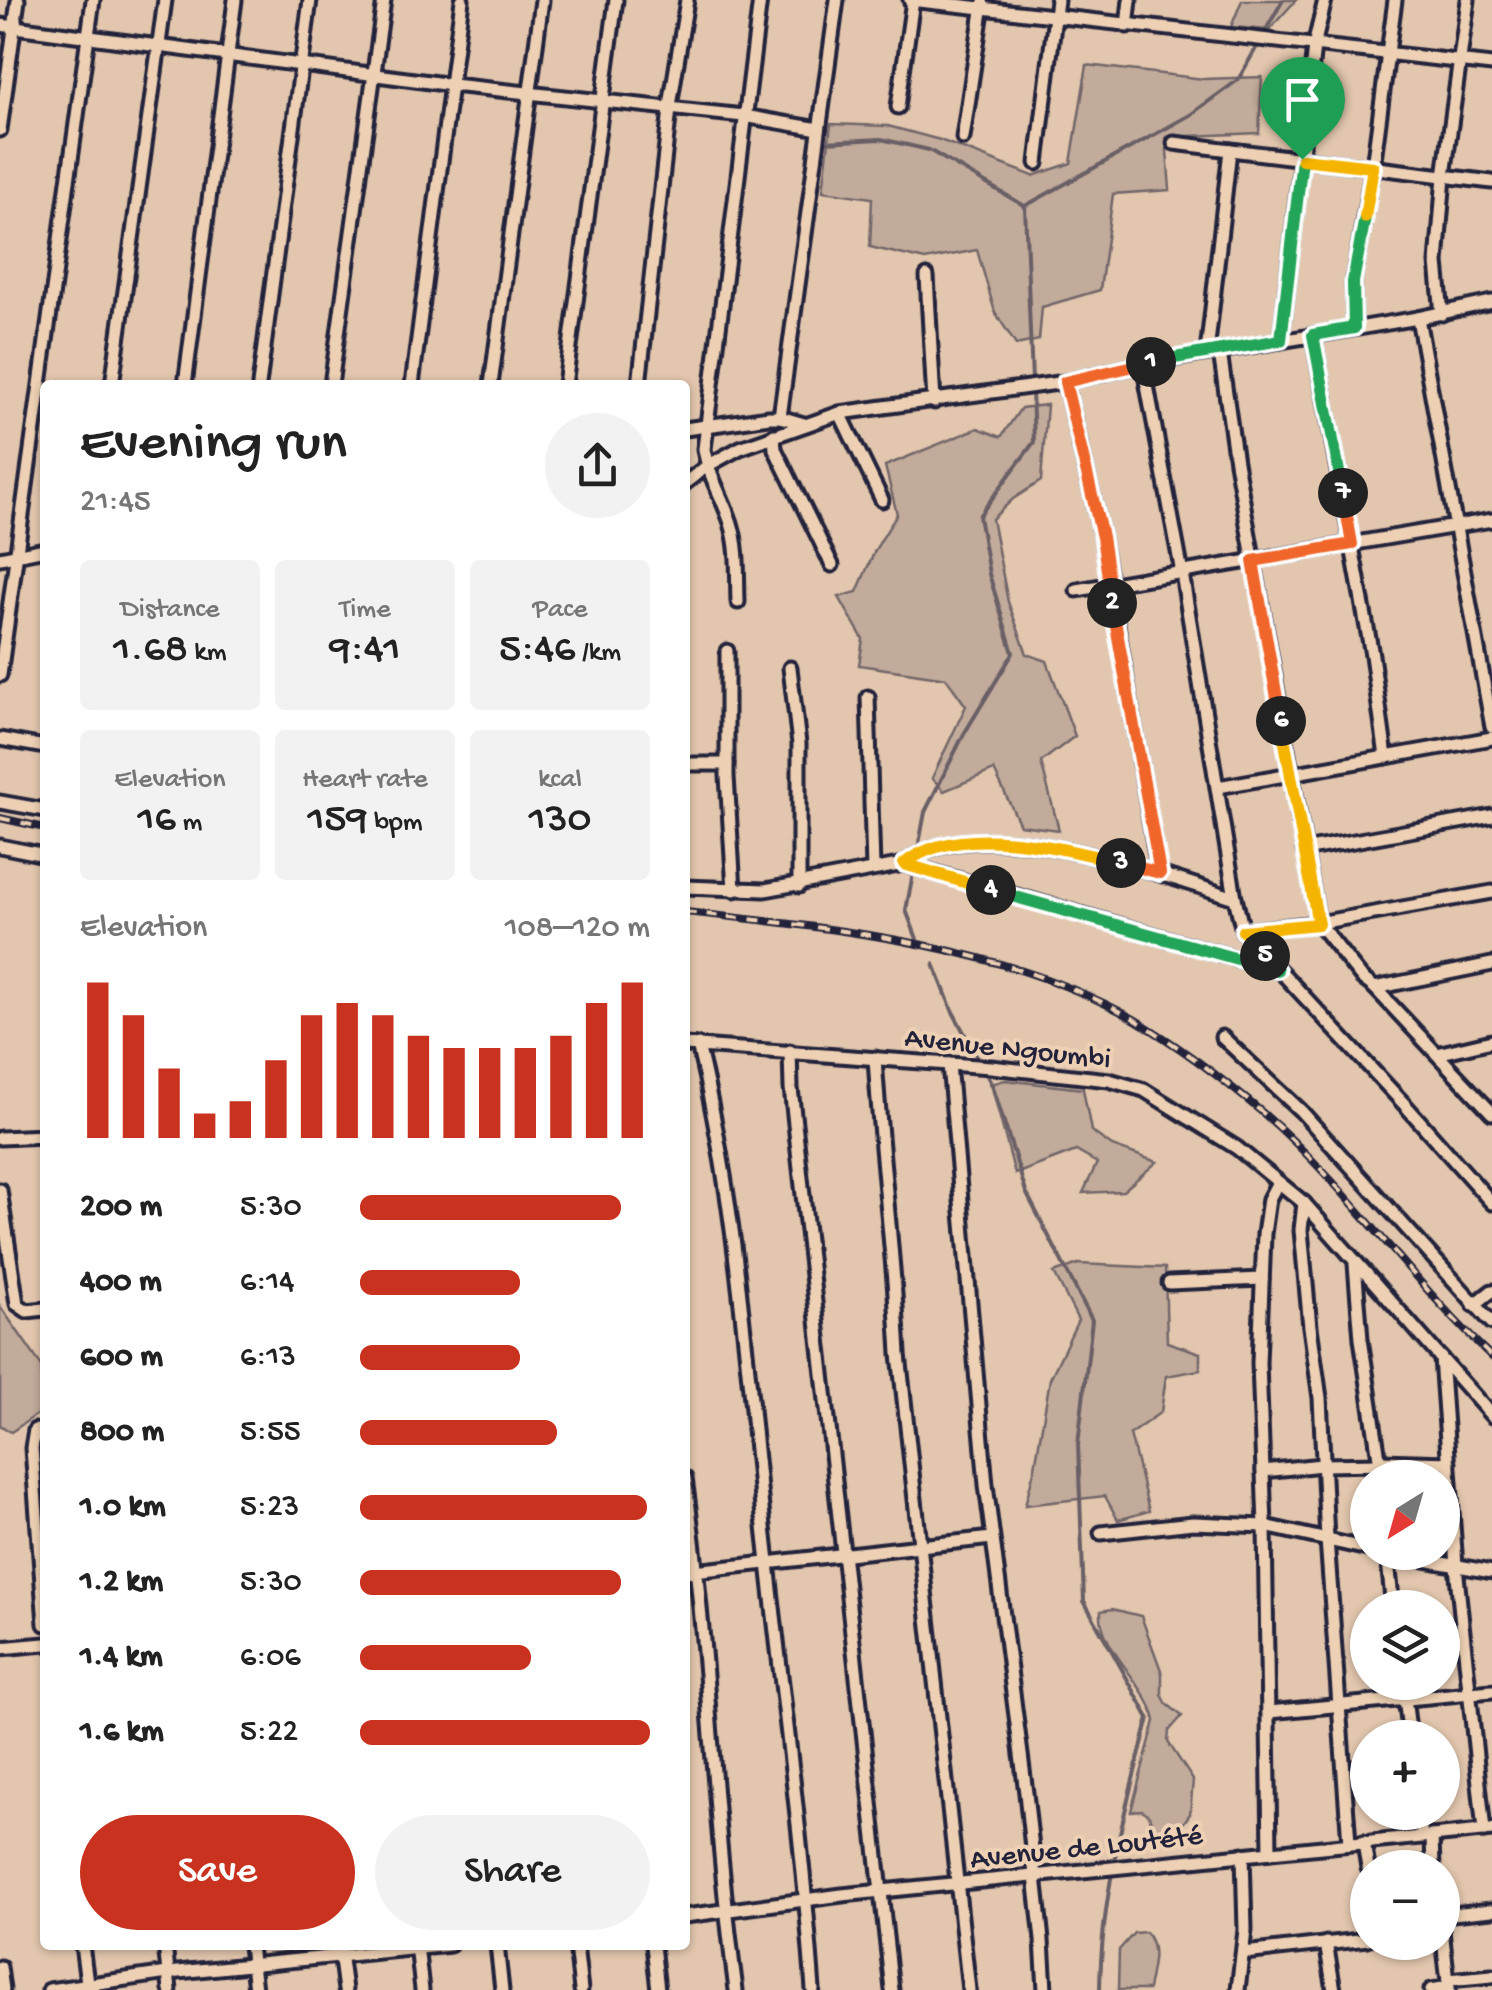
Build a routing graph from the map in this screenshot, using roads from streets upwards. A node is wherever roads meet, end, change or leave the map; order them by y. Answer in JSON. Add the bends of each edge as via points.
{"nodes":[{"id":1,"x":18,"y":0,"type":"edge"},
{"id":2,"x":93,"y":0,"type":"edge"},
{"id":3,"x":165,"y":0,"type":"edge"},
{"id":4,"x":235,"y":0,"type":"edge"},
{"id":5,"x":310,"y":0,"type":"edge"},
{"id":6,"x":384,"y":0,"type":"edge"},
{"id":7,"x":462,"y":0,"type":"edge"},
{"id":8,"x":542,"y":0,"type":"edge"},
{"id":9,"x":616,"y":0,"type":"edge"},
{"id":10,"x":687,"y":0,"type":"edge"},
{"id":11,"x":760,"y":0,"type":"edge"},
{"id":12,"x":837,"y":0,"type":"edge"},
{"id":13,"x":912,"y":0,"type":"edge"},
{"id":14,"x":1058,"y":0,"type":"edge"},
{"id":15,"x":1130,"y":0,"type":"edge"},
{"id":16,"x":1325,"y":0,"type":"edge"},
{"id":17,"x":1396,"y":0,"type":"edge"},
{"id":18,"x":1468,"y":0,"type":"edge"},
{"id":19,"x":983,"y":4,"type":"edge"},
{"id":20,"x":1055,"y":15,"type":"junction"},
{"id":21,"x":0,"y":24,"type":"edge"},
{"id":22,"x":1127,"y":26,"type":"junction"},
{"id":23,"x":14,"y":27,"type":"junction"},
{"id":24,"x":89,"y":37,"type":"junction"},
{"id":25,"x":1314,"y":46,"type":"junction"},
{"id":26,"x":160,"y":47,"type":"junction"},
{"id":27,"x":1387,"y":53,"type":"junction"},
{"id":28,"x":228,"y":56,"type":"junction"},
{"id":29,"x":1458,"y":61,"type":"junction"},
{"id":30,"x":1492,"y":65,"type":"edge"},
{"id":31,"x":301,"y":66,"type":"junction"},
{"id":32,"x":374,"y":74,"type":"junction"},
{"id":33,"x":452,"y":85,"type":"junction"},
{"id":34,"x":529,"y":93,"type":"junction"},
{"id":35,"x":603,"y":102,"type":"junction"},
{"id":36,"x":898,"y":107,"type":"dead end"},
{"id":37,"x":670,"y":109,"type":"junction"},
{"id":38,"x":744,"y":116,"type":"junction"},
{"id":39,"x":818,"y":129,"type":"junction"},
{"id":40,"x":0,"y":130,"type":"edge"},
{"id":41,"x":963,"y":138,"type":"dead end"},
{"id":42,"x":1174,"y":143,"type":"dead end"},
{"id":43,"x":1230,"y":150,"type":"junction"},
{"id":44,"x":1302,"y":159,"type":"junction"},
{"id":45,"x":1037,"y":163,"type":"dead end"},
{"id":46,"x":1373,"y":167,"type":"junction"},
{"id":47,"x":1444,"y":176,"type":"junction"},
{"id":48,"x":1492,"y":182,"type":"edge"},
{"id":49,"x":927,"y":276,"type":"dead end"},
{"id":50,"x":1492,"y":302,"type":"edge"},
{"id":51,"x":1442,"y":314,"type":"junction"},
{"id":52,"x":1418,"y":318,"type":"junction"},
{"id":53,"x":1354,"y":328,"type":"junction"},
{"id":54,"x":1313,"y":335,"type":"junction"},
{"id":55,"x":1281,"y":340,"type":"junction"},
{"id":56,"x":1214,"y":352,"type":"junction"},
{"id":57,"x":1143,"y":364,"type":"junction"},
{"id":58,"x":42,"y":380,"type":"edge"},
{"id":59,"x":113,"y":380,"type":"edge"},
{"id":60,"x":186,"y":380,"type":"edge"},
{"id":61,"x":260,"y":380,"type":"edge"},
{"id":62,"x":332,"y":380,"type":"edge"},
{"id":63,"x":413,"y":380,"type":"edge"},
{"id":64,"x":492,"y":380,"type":"edge"},
{"id":65,"x":566,"y":380,"type":"edge"},
{"id":66,"x":640,"y":380,"type":"edge"},
{"id":67,"x":1065,"y":382,"type":"junction"},
{"id":68,"x":40,"y":393,"type":"edge"},
{"id":69,"x":934,"y":402,"type":"junction"},
{"id":70,"x":840,"y":413,"type":"junction"},
{"id":71,"x":780,"y":417,"type":"junction"},
{"id":72,"x":804,"y":424,"type":"junction"},
{"id":73,"x":706,"y":426,"type":"junction"},
{"id":74,"x":690,"y":428,"type":"edge"},
{"id":75,"x":774,"y":435,"type":"junction"},
{"id":76,"x":707,"y":466,"type":"junction"},
{"id":77,"x":690,"y":480,"type":"edge"},
{"id":78,"x":882,"y":500,"type":"dead end"},
{"id":79,"x":1492,"y":520,"type":"edge"},
{"id":80,"x":1457,"y":525,"type":"junction"},
{"id":81,"x":1352,"y":544,"type":"junction"},
{"id":82,"x":40,"y":549,"type":"edge"},
{"id":83,"x":18,"y":553,"type":"junction"},
{"id":84,"x":0,"y":558,"type":"edge"},
{"id":85,"x":1253,"y":561,"type":"junction"},
{"id":86,"x":832,"y":565,"type":"dead end"},
{"id":87,"x":1182,"y":573,"type":"junction"},
{"id":88,"x":1109,"y":584,"type":"junction"},
{"id":89,"x":1078,"y":590,"type":"dead end"},
{"id":90,"x":738,"y":602,"type":"dead end"},
{"id":91,"x":727,"y":650,"type":"dead end"},
{"id":92,"x":790,"y":668,"type":"dead end"},
{"id":93,"x":0,"y":675,"type":"edge"},
{"id":94,"x":868,"y":697,"type":"dead end"},
{"id":95,"x":1492,"y":727,"type":"edge"},
{"id":96,"x":1492,"y":738,"type":"edge"},
{"id":97,"x":0,"y":739,"type":"edge"},
{"id":98,"x":40,"y":746,"type":"edge"},
{"id":99,"x":1386,"y":757,"type":"junction"},
{"id":100,"x":690,"y":764,"type":"edge"},
{"id":101,"x":727,"y":764,"type":"junction"},
{"id":102,"x":1290,"y":774,"type":"junction"},
{"id":103,"x":1218,"y":788,"type":"junction"},
{"id":104,"x":0,"y":802,"type":"edge"},
{"id":105,"x":40,"y":809,"type":"edge"},
{"id":106,"x":1492,"y":816,"type":"edge"},
{"id":107,"x":0,"y":846,"type":"edge"},
{"id":108,"x":1304,"y":850,"type":"junction"},
{"id":109,"x":40,"y":854,"type":"edge"},
{"id":110,"x":904,"y":864,"type":"junction"},
{"id":111,"x":873,"y":869,"type":"junction"},
{"id":112,"x":1160,"y":873,"type":"junction"},
{"id":113,"x":800,"y":886,"type":"junction"},
{"id":114,"x":690,"y":887,"type":"edge"},
{"id":115,"x":734,"y":890,"type":"junction"},
{"id":116,"x":1492,"y":892,"type":"edge"},
{"id":117,"x":1235,"y":898,"type":"junction"},
{"id":118,"x":1318,"y":924,"type":"junction"},
{"id":119,"x":1243,"y":931,"type":"junction"},
{"id":120,"x":1492,"y":964,"type":"edge"},
{"id":121,"x":1277,"y":970,"type":"junction"},
{"id":122,"x":1375,"y":988,"type":"junction"},
{"id":123,"x":1222,"y":1037,"type":"dead end"},
{"id":124,"x":1492,"y":1041,"type":"edge"},
{"id":125,"x":692,"y":1045,"type":"edge"},
{"id":126,"x":790,"y":1051,"type":"junction"},
{"id":127,"x":1436,"y":1054,"type":"junction"},
{"id":128,"x":875,"y":1058,"type":"junction"},
{"id":129,"x":949,"y":1064,"type":"junction"},
{"id":130,"x":1492,"y":1113,"type":"edge"},
{"id":131,"x":40,"y":1136,"type":"edge"},
{"id":132,"x":0,"y":1138,"type":"edge"},
{"id":133,"x":1278,"y":1182,"type":"junction"},
{"id":134,"x":0,"y":1190,"type":"edge"},
{"id":135,"x":1304,"y":1203,"type":"junction"},
{"id":136,"x":1492,"y":1203,"type":"edge"},
{"id":137,"x":1355,"y":1262,"type":"junction"},
{"id":138,"x":1262,"y":1278,"type":"junction"},
{"id":139,"x":1170,"y":1283,"type":"dead end"},
{"id":140,"x":1492,"y":1291,"type":"edge"},
{"id":141,"x":1474,"y":1304,"type":"junction"},
{"id":142,"x":40,"y":1310,"type":"edge"},
{"id":143,"x":1492,"y":1322,"type":"edge"},
{"id":144,"x":1441,"y":1358,"type":"junction"},
{"id":145,"x":1492,"y":1416,"type":"edge"},
{"id":146,"x":36,"y":1430,"type":"dead end"},
{"id":147,"x":1380,"y":1460,"type":"edge"},
{"id":148,"x":1448,"y":1460,"type":"edge"},
{"id":149,"x":1322,"y":1464,"type":"junction"},
{"id":150,"x":1350,"y":1465,"type":"edge"},
{"id":151,"x":1263,"y":1471,"type":"junction"},
{"id":152,"x":1265,"y":1526,"type":"junction"},
{"id":153,"x":1101,"y":1533,"type":"dead end"},
{"id":154,"x":992,"y":1538,"type":"junction"},
{"id":155,"x":1327,"y":1539,"type":"junction"},
{"id":156,"x":1350,"y":1545,"type":"edge"},
{"id":157,"x":919,"y":1546,"type":"junction"},
{"id":158,"x":842,"y":1554,"type":"junction"},
{"id":159,"x":40,"y":1556,"type":"edge"},
{"id":160,"x":768,"y":1563,"type":"junction"},
{"id":161,"x":1460,"y":1567,"type":"edge"},
{"id":162,"x":1456,"y":1570,"type":"edge"},
{"id":163,"x":691,"y":1571,"type":"edge"},
{"id":164,"x":1492,"y":1572,"type":"edge"},
{"id":165,"x":40,"y":1644,"type":"edge"},
{"id":166,"x":0,"y":1648,"type":"edge"},
{"id":167,"x":1492,"y":1691,"type":"edge"},
{"id":168,"x":1470,"y":1693,"type":"junction"},
{"id":169,"x":1460,"y":1694,"type":"edge"},
{"id":170,"x":1405,"y":1700,"type":"joint"},
{"id":171,"x":1341,"y":1706,"type":"junction"},
{"id":172,"x":1270,"y":1712,"type":"junction"},
{"id":173,"x":1408,"y":1720,"type":"edge"},
{"id":174,"x":1425,"y":1830,"type":"edge"},
{"id":175,"x":1488,"y":1831,"type":"edge"},
{"id":176,"x":1427,"y":1836,"type":"junction"},
{"id":177,"x":1364,"y":1842,"type":"junction"},
{"id":178,"x":1350,"y":1844,"type":"junction"},
{"id":179,"x":1365,"y":1850,"type":"edge"},
{"id":180,"x":1430,"y":1850,"type":"edge"},
{"id":181,"x":1270,"y":1852,"type":"junction"},
{"id":182,"x":1243,"y":1854,"type":"junction"},
{"id":183,"x":1033,"y":1875,"type":"junction"},
{"id":184,"x":957,"y":1884,"type":"junction"},
{"id":185,"x":882,"y":1892,"type":"junction"},
{"id":186,"x":807,"y":1901,"type":"junction"},
{"id":187,"x":1492,"y":1910,"type":"edge"},
{"id":188,"x":726,"y":1911,"type":"junction"},
{"id":189,"x":1460,"y":1913,"type":"edge"},
{"id":190,"x":690,"y":1915,"type":"edge"},
{"id":191,"x":1350,"y":1941,"type":"edge"},
{"id":192,"x":1326,"y":1944,"type":"junction"},
{"id":193,"x":83,"y":1950,"type":"edge"},
{"id":194,"x":166,"y":1950,"type":"edge"},
{"id":195,"x":250,"y":1950,"type":"edge"},
{"id":196,"x":340,"y":1950,"type":"edge"},
{"id":197,"x":417,"y":1950,"type":"edge"},
{"id":198,"x":498,"y":1950,"type":"edge"},
{"id":199,"x":577,"y":1950,"type":"edge"},
{"id":200,"x":654,"y":1950,"type":"edge"},
{"id":201,"x":1244,"y":1953,"type":"junction"},
{"id":202,"x":1446,"y":1960,"type":"edge"},
{"id":203,"x":252,"y":1966,"type":"junction"},
{"id":204,"x":0,"y":1967,"type":"edge"},
{"id":205,"x":168,"y":1973,"type":"junction"},
{"id":206,"x":1492,"y":1976,"type":"edge"},
{"id":207,"x":1449,"y":1985,"type":"edge"},
{"id":208,"x":88,"y":1988,"type":"edge"},
{"id":209,"x":2,"y":1990,"type":"edge"},
{"id":210,"x":49,"y":1990,"type":"edge"},
{"id":211,"x":170,"y":1990,"type":"edge"},
{"id":212,"x":255,"y":1990,"type":"edge"},
{"id":213,"x":345,"y":1990,"type":"edge"},
{"id":214,"x":422,"y":1990,"type":"edge"},
{"id":215,"x":502,"y":1990,"type":"edge"},
{"id":216,"x":582,"y":1990,"type":"edge"},
{"id":217,"x":658,"y":1990,"type":"edge"},
{"id":218,"x":736,"y":1990,"type":"edge"},
{"id":219,"x":813,"y":1990,"type":"edge"},
{"id":220,"x":892,"y":1990,"type":"edge"},
{"id":221,"x":969,"y":1990,"type":"edge"},
{"id":222,"x":1044,"y":1990,"type":"edge"},
{"id":223,"x":1238,"y":1990,"type":"edge"},
{"id":224,"x":1334,"y":1990,"type":"edge"},
{"id":225,"x":1431,"y":1990,"type":"edge"}],
"edges":[{"from":1,"to":23,"type":"street"},
{"from":2,"to":24,"type":"street"},
{"from":3,"to":26,"type":"street"},
{"from":4,"to":28,"type":"street"},
{"from":5,"to":31,"type":"street"},
{"from":6,"to":32,"type":"street"},
{"from":7,"to":33,"type":"street"},
{"from":8,"to":34,"type":"street"},
{"from":9,"to":35,"type":"street"},
{"from":10,"to":37,"type":"street"},
{"from":11,"to":38,"type":"street"},
{"from":12,"to":39,"type":"street"},
{"from":13,"to":19,"type":"street"},
{"from":13,"to":36,"type":"street"},
{"from":14,"to":20,"type":"street"},
{"from":15,"to":22,"type":"street"},
{"from":16,"to":25,"type":"street"},
{"from":17,"to":27,"type":"street"},
{"from":18,"to":29,"type":"street"},
{"from":19,"to":20,"type":"street"},
{"from":19,"to":41,"type":"street"},
{"from":20,"to":22,"type":"street"},
{"from":20,"to":45,"type":"street"},
{"from":21,"to":23,"type":"street"},
{"from":22,"to":25,"type":"street"},
{"from":23,"to":24,"type":"street"},
{"from":23,"to":40,"type":"street"},
{"from":24,"to":26,"type":"street"},
{"from":24,"to":58,"type":"street"},
{"from":25,"to":27,"type":"street"},
{"from":25,"to":44,"type":"street"},
{"from":26,"to":28,"type":"street"},
{"from":26,"to":59,"type":"street"},
{"from":27,"to":29,"type":"street"},
{"from":27,"to":46,"type":"street"},
{"from":28,"to":31,"type":"street"},
{"from":28,"to":60,"type":"street"},
{"from":29,"to":30,"type":"street"},
{"from":29,"to":47,"type":"street"},
{"from":31,"to":32,"type":"street"},
{"from":31,"to":61,"type":"street"},
{"from":32,"to":33,"type":"street"},
{"from":32,"to":62,"type":"street"},
{"from":33,"to":34,"type":"street"},
{"from":33,"to":63,"type":"street"},
{"from":34,"to":35,"type":"street"},
{"from":34,"to":64,"type":"street"},
{"from":35,"to":37,"type":"street"},
{"from":35,"to":65,"type":"street"},
{"from":37,"to":38,"type":"street"},
{"from":37,"to":66,"type":"street"},
{"from":38,"to":39,"type":"street"},
{"from":38,"to":73,"type":"street"},
{"from":39,"to":71,"type":"street"},
{"from":42,"to":43,"type":"street"},
{"from":43,"to":44,"type":"street"},
{"from":43,"to":56,"type":"street"},
{"from":44,"to":46,"type":"street"},
{"from":44,"to":55,"type":"street"},
{"from":46,"to":47,"type":"street"},
{"from":46,"to":53,"type":"street","via":[[1353,282]]},
{"from":47,"to":48,"type":"street"},
{"from":47,"to":51,"type":"street"},
{"from":49,"to":69,"type":"street"},
{"from":50,"to":51,"type":"street"},
{"from":51,"to":52,"type":"street"},
{"from":52,"to":53,"type":"street"},
{"from":52,"to":80,"type":"street"},
{"from":53,"to":54,"type":"street"},
{"from":54,"to":55,"type":"street"},
{"from":54,"to":81,"type":"street"},
{"from":55,"to":56,"type":"street"},
{"from":56,"to":57,"type":"street"},
{"from":56,"to":85,"type":"street"},
{"from":57,"to":67,"type":"street"},
{"from":57,"to":87,"type":"street"},
{"from":67,"to":69,"type":"street"},
{"from":67,"to":88,"type":"street"},
{"from":68,"to":83,"type":"street"},
{"from":69,"to":70,"type":"street"},
{"from":70,"to":72,"type":"street"},
{"from":70,"to":78,"type":"street"},
{"from":71,"to":72,"type":"street"},
{"from":71,"to":73,"type":"street"},
{"from":72,"to":75,"type":"street"},
{"from":73,"to":74,"type":"street"},
{"from":73,"to":76,"type":"street"},
{"from":75,"to":76,"type":"street"},
{"from":75,"to":86,"type":"street"},
{"from":76,"to":77,"type":"street"},
{"from":76,"to":90,"type":"street","via":[[737,544]]},
{"from":79,"to":80,"type":"street"},
{"from":80,"to":81,"type":"street"},
{"from":80,"to":95,"type":"street"},
{"from":81,"to":85,"type":"street"},
{"from":81,"to":99,"type":"street"},
{"from":82,"to":83,"type":"street"},
{"from":83,"to":84,"type":"street"},
{"from":83,"to":93,"type":"street"},
{"from":85,"to":87,"type":"street"},
{"from":85,"to":102,"type":"street"},
{"from":87,"to":88,"type":"street"},
{"from":87,"to":103,"type":"street"},
{"from":88,"to":89,"type":"street"},
{"from":88,"to":112,"type":"street"},
{"from":91,"to":101,"type":"street"},
{"from":92,"to":113,"type":"street","via":[[799,744]]},
{"from":94,"to":111,"type":"street"},
{"from":96,"to":99,"type":"street"},
{"from":97,"to":98,"type":"street"},
{"from":99,"to":102,"type":"street"},
{"from":100,"to":101,"type":"street"},
{"from":101,"to":115,"type":"street"},
{"from":102,"to":103,"type":"street"},
{"from":102,"to":108,"type":"street"},
{"from":103,"to":117,"type":"street"},
{"from":104,"to":105,"type":"street"},
{"from":106,"to":108,"type":"street"},
{"from":107,"to":109,"type":"street"},
{"from":108,"to":118,"type":"street"},
{"from":110,"to":111,"type":"street"},
{"from":110,"to":112,"type":"street","via":[[929,848],[1000,840]]},
{"from":110,"to":121,"type":"street"},
{"from":111,"to":113,"type":"street"},
{"from":112,"to":117,"type":"street"},
{"from":113,"to":115,"type":"street"},
{"from":114,"to":115,"type":"street"},
{"from":116,"to":118,"type":"street"},
{"from":117,"to":119,"type":"street"},
{"from":118,"to":119,"type":"street"},
{"from":118,"to":122,"type":"street"},
{"from":119,"to":121,"type":"street"},
{"from":120,"to":122,"type":"street"},
{"from":121,"to":136,"type":"street"},
{"from":122,"to":127,"type":"street"},
{"from":123,"to":141,"type":"street","via":[[1301,1111]]},
{"from":124,"to":127,"type":"street"},
{"from":125,"to":126,"type":"street","name":"Avenue Ngoumbi"},
{"from":125,"to":160,"type":"street","via":[[728,1185]]},
{"from":126,"to":128,"type":"street","name":"Avenue Ngoumbi"},
{"from":126,"to":158,"type":"street"},
{"from":127,"to":130,"type":"street"},
{"from":128,"to":129,"type":"street","name":"Avenue Ngoumbi"},
{"from":128,"to":157,"type":"street"},
{"from":129,"to":133,"type":"street","name":"Avenue Ngoumbi","via":[[1108,1080],[1144,1090],[1238,1148]]},
{"from":129,"to":154,"type":"street"},
{"from":131,"to":132,"type":"street"},
{"from":133,"to":135,"type":"street","name":"Avenue Ngoumbi"},
{"from":133,"to":138,"type":"street","via":[[1269,1200]]},
{"from":134,"to":142,"type":"street","via":[[17,1304]]},
{"from":135,"to":137,"type":"street","name":"Avenue Ngoumbi"},
{"from":135,"to":149,"type":"street"},
{"from":137,"to":144,"type":"street","name":"Avenue Ngoumbi"},
{"from":137,"to":147,"type":"street"},
{"from":138,"to":139,"type":"street"},
{"from":138,"to":151,"type":"street"},
{"from":140,"to":141,"type":"street"},
{"from":141,"to":143,"type":"street"},
{"from":144,"to":145,"type":"street","name":"Avenue Ngoumbi"},
{"from":144,"to":148,"type":"street"},
{"from":146,"to":159,"type":"street"},
{"from":149,"to":150,"type":"street"},
{"from":149,"to":151,"type":"street"},
{"from":149,"to":155,"type":"street"},
{"from":151,"to":152,"type":"street"},
{"from":152,"to":153,"type":"street","via":[[1193,1523]]},
{"from":152,"to":155,"type":"street"},
{"from":152,"to":172,"type":"street"},
{"from":154,"to":157,"type":"street"},
{"from":154,"to":183,"type":"street"},
{"from":155,"to":156,"type":"street"},
{"from":155,"to":171,"type":"street"},
{"from":157,"to":158,"type":"street"},
{"from":157,"to":184,"type":"street"},
{"from":158,"to":160,"type":"street"},
{"from":158,"to":185,"type":"street"},
{"from":160,"to":163,"type":"street"},
{"from":160,"to":186,"type":"street"},
{"from":161,"to":164,"type":"street"},
{"from":162,"to":168,"type":"street"},
{"from":163,"to":188,"type":"street"},
{"from":165,"to":166,"type":"street"},
{"from":167,"to":168,"type":"street"},
{"from":168,"to":169,"type":"street"},
{"from":168,"to":175,"type":"street"},
{"from":170,"to":171,"type":"street"},
{"from":170,"to":173,"type":"street"},
{"from":171,"to":172,"type":"street"},
{"from":171,"to":178,"type":"street"},
{"from":172,"to":181,"type":"street"},
{"from":174,"to":176,"type":"street"},
{"from":175,"to":176,"type":"street","name":"Avenue de Loutété"},
{"from":176,"to":177,"type":"street","name":"Avenue de Loutété"},
{"from":176,"to":180,"type":"street"},
{"from":177,"to":178,"type":"street","name":"Avenue de Loutété"},
{"from":177,"to":179,"type":"street"},
{"from":178,"to":181,"type":"street","name":"Avenue de Loutété"},
{"from":181,"to":182,"type":"street","name":"Avenue de Loutété"},
{"from":182,"to":183,"type":"street","name":"Avenue de Loutété"},
{"from":182,"to":201,"type":"street"},
{"from":183,"to":184,"type":"street","name":"Avenue de Loutété"},
{"from":183,"to":222,"type":"street"},
{"from":184,"to":185,"type":"street","name":"Avenue de Loutété"},
{"from":184,"to":221,"type":"street"},
{"from":185,"to":186,"type":"street","name":"Avenue de Loutété"},
{"from":185,"to":220,"type":"street"},
{"from":186,"to":188,"type":"street","name":"Avenue de Loutété"},
{"from":186,"to":219,"type":"street"},
{"from":187,"to":189,"type":"street"},
{"from":188,"to":190,"type":"street","name":"Avenue de Loutété"},
{"from":188,"to":218,"type":"street"},
{"from":191,"to":192,"type":"street"},
{"from":192,"to":201,"type":"street"},
{"from":192,"to":224,"type":"street"},
{"from":193,"to":208,"type":"street"},
{"from":194,"to":205,"type":"street"},
{"from":195,"to":203,"type":"street"},
{"from":196,"to":203,"type":"street"},
{"from":196,"to":213,"type":"street"},
{"from":197,"to":214,"type":"street"},
{"from":198,"to":215,"type":"street"},
{"from":199,"to":216,"type":"street"},
{"from":200,"to":217,"type":"street"},
{"from":201,"to":223,"type":"street"},
{"from":202,"to":207,"type":"street"},
{"from":203,"to":205,"type":"street"},
{"from":203,"to":212,"type":"street"},
{"from":204,"to":209,"type":"street"},
{"from":205,"to":208,"type":"street"},
{"from":205,"to":211,"type":"street"},
{"from":206,"to":207,"type":"street"},
{"from":207,"to":225,"type":"street"},
{"from":208,"to":210,"type":"street"}]}
